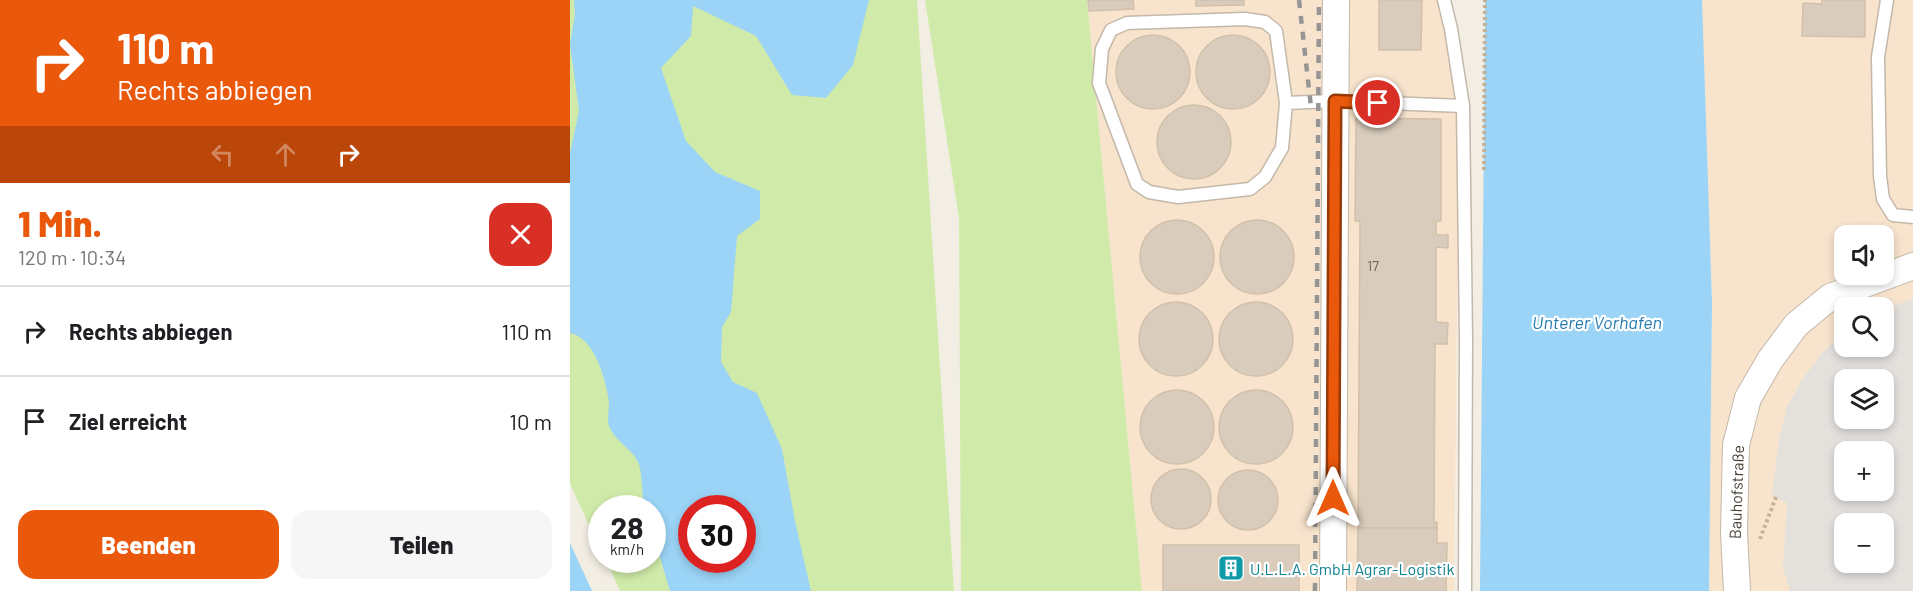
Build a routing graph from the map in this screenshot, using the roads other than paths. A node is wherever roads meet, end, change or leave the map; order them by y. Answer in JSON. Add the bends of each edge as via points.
{"nodes":[{"id":1,"x":1336,"y":0,"type":"edge"},
{"id":2,"x":1444,"y":0,"type":"edge"},
{"id":3,"x":1887,"y":0,"type":"edge"},
{"id":4,"x":1335,"y":101,"type":"junction"},
{"id":5,"x":1286,"y":104,"type":"junction"},
{"id":6,"x":1462,"y":106,"type":"junction"},
{"id":7,"x":1913,"y":217,"type":"edge"},
{"id":8,"x":1913,"y":266,"type":"edge"},
{"id":9,"x":1332,"y":591,"type":"edge"},
{"id":10,"x":1465,"y":591,"type":"edge"},
{"id":11,"x":1737,"y":591,"type":"edge"}],
"edges":[{"from":1,"to":4,"type":"street"},
{"from":2,"to":6,"type":"lane"},
{"from":3,"to":7,"type":"lane","via":[[1878,57],[1881,188],[1893,215]]},
{"from":4,"to":5,"type":"lane"},
{"from":4,"to":6,"type":"lane"},
{"from":4,"to":9,"type":"street"},
{"from":5,"to":5,"type":"lane","via":[[1276,31],[1265,22],[1245,19],[1127,23],[1111,30],[1102,49],[1099,83],[1137,184],[1149,192],[1178,197],[1250,189],[1265,177],[1282,148]]},
{"from":6,"to":10,"type":"lane"},
{"from":8,"to":11,"type":"street","name":"Bauhofstraße","via":[[1830,297],[1796,325],[1748,398],[1736,445]]}]}
